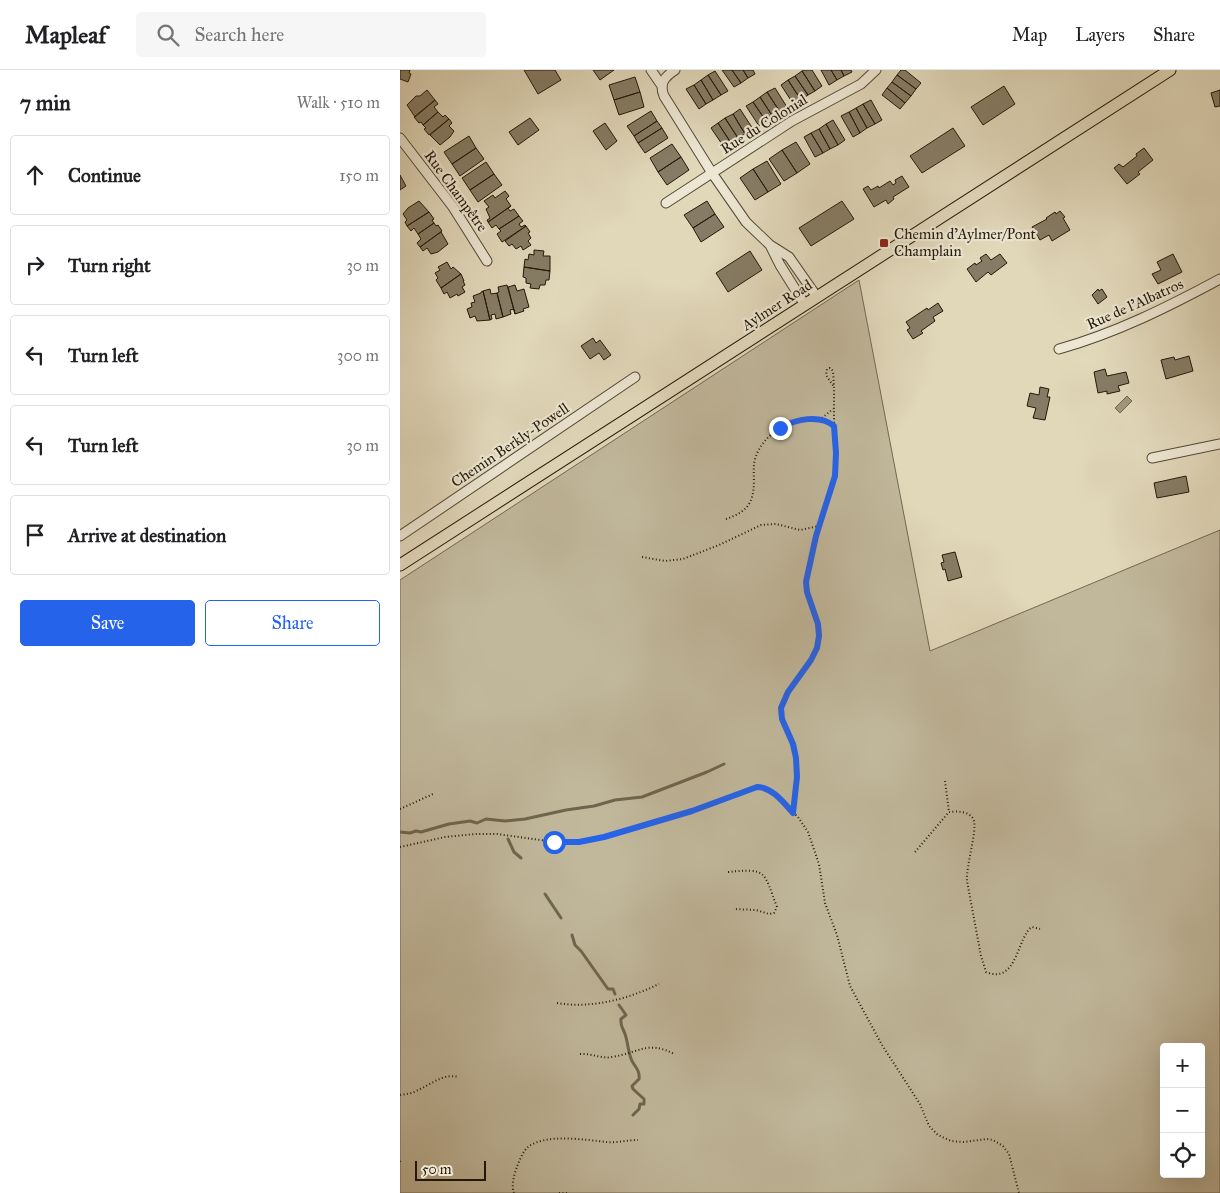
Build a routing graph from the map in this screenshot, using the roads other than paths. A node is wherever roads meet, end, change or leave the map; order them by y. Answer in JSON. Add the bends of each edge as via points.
{"nodes":[{"id":1,"x":651,"y":70,"type":"edge"},
{"id":2,"x":675,"y":70,"type":"edge"},
{"id":3,"x":876,"y":70,"type":"edge"},
{"id":4,"x":1170,"y":70,"type":"edge"},
{"id":5,"x":662,"y":86,"type":"junction"},
{"id":6,"x":400,"y":138,"type":"edge"},
{"id":7,"x":712,"y":173,"type":"junction"},
{"id":8,"x":666,"y":203,"type":"dead end"},
{"id":9,"x":770,"y":245,"type":"junction"},
{"id":10,"x":487,"y":261,"type":"dead end"},
{"id":11,"x":1220,"y":279,"type":"edge"},
{"id":12,"x":817,"y":297,"type":"junction"},
{"id":13,"x":805,"y":305,"type":"junction"},
{"id":14,"x":1059,"y":349,"type":"dead end"},
{"id":15,"x":635,"y":377,"type":"dead end"},
{"id":16,"x":1220,"y":444,"type":"edge"},
{"id":17,"x":1152,"y":458,"type":"dead end"},
{"id":18,"x":400,"y":536,"type":"edge"},
{"id":19,"x":400,"y":565,"type":"edge"}],
"edges":[{"from":1,"to":5,"type":"street"},
{"from":2,"to":5,"type":"street"},
{"from":3,"to":7,"type":"street","name":"Rue du Colonial","via":[[861,84],[792,121]]},
{"from":4,"to":12,"type":"main road","name":"Aylmer Road"},
{"from":5,"to":7,"type":"street","via":[[664,96]]},
{"from":6,"to":10,"type":"street","name":"Rue Champêtre","via":[[453,207]]},
{"from":7,"to":8,"type":"street","name":"Rue du Colonial"},
{"from":7,"to":9,"type":"street","via":[[746,222]]},
{"from":9,"to":12,"type":"street","via":[[789,257]]},
{"from":9,"to":13,"type":"street"},
{"from":11,"to":14,"type":"street","name":"Rue de l'Albatros","via":[[1136,322]]},
{"from":12,"to":13,"type":"main road","name":"Aylmer Road"},
{"from":13,"to":19,"type":"main road","name":"Aylmer Road"},
{"from":15,"to":18,"type":"street","name":"Chemin Berkly-Powell"},
{"from":16,"to":17,"type":"street"}]}
